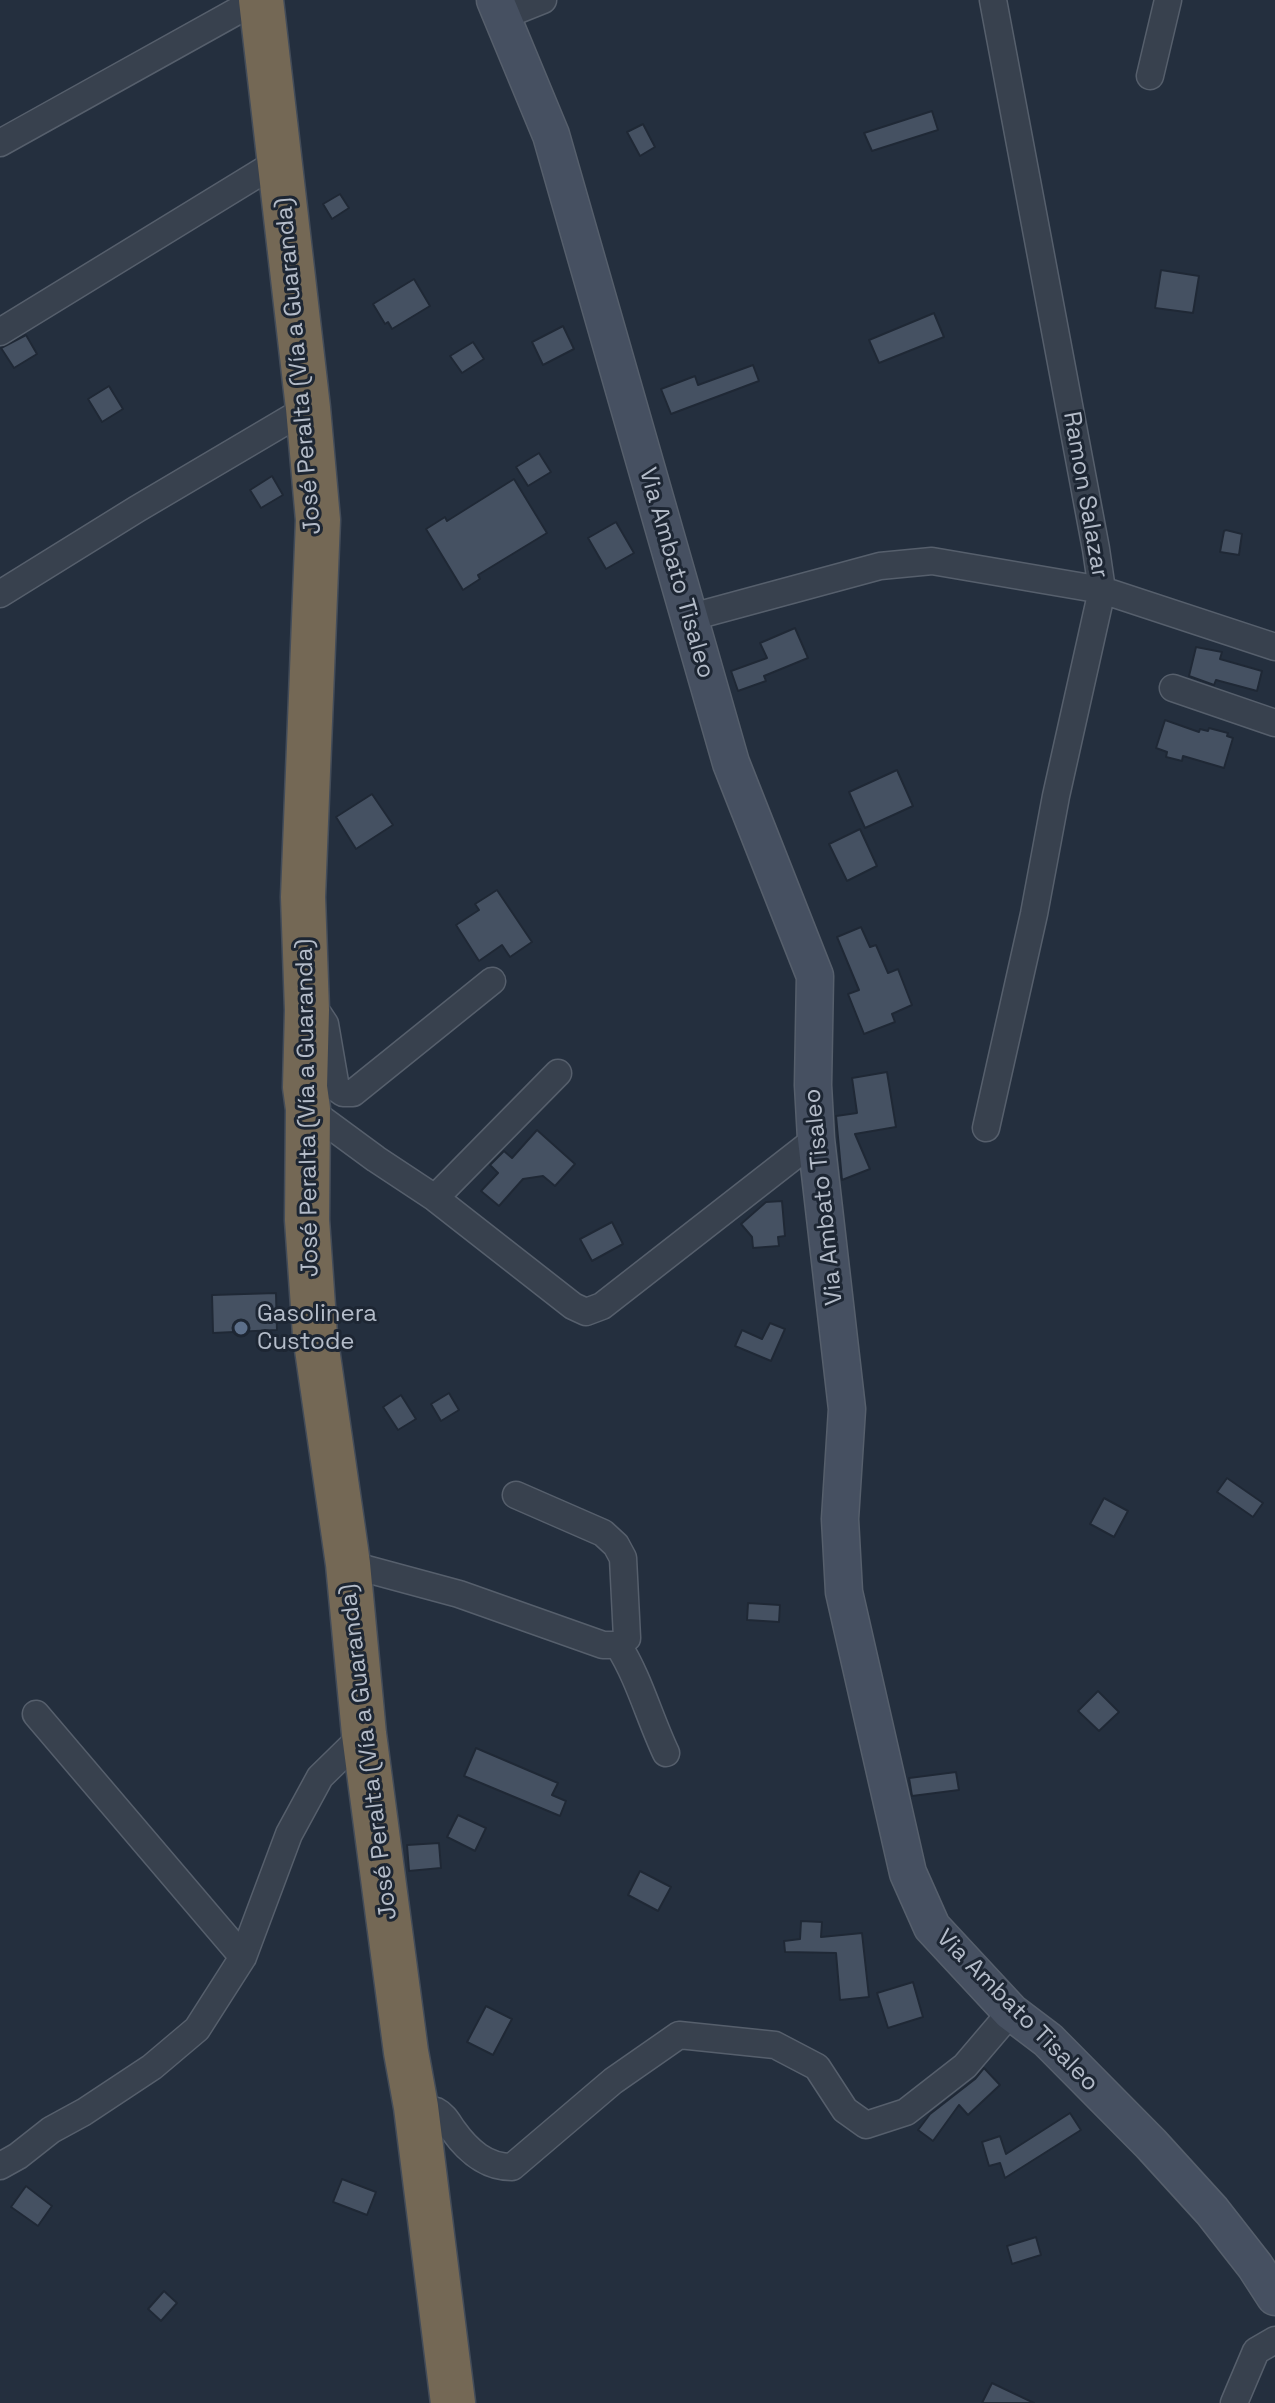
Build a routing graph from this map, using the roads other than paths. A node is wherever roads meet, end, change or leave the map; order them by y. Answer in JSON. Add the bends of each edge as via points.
{"nodes":[{"id":1,"x":259,"y":0,"type":"edge"},
{"id":2,"x":543,"y":0,"type":"edge"},
{"id":3,"x":993,"y":0,"type":"edge"},
{"id":4,"x":1168,"y":0,"type":"edge"},
{"id":5,"x":499,"y":8,"type":"edge"},
{"id":6,"x":1150,"y":76,"type":"dead end"},
{"id":7,"x":0,"y":143,"type":"edge"},
{"id":8,"x":279,"y":161,"type":"junction"},
{"id":9,"x":0,"y":332,"type":"edge"},
{"id":10,"x":308,"y":408,"type":"junction"},
{"id":11,"x":1102,"y":590,"type":"junction"},
{"id":12,"x":0,"y":594,"type":"edge"},
{"id":13,"x":688,"y":618,"type":"junction"},
{"id":14,"x":1275,"y":647,"type":"edge"},
{"id":15,"x":1173,"y":688,"type":"dead end"},
{"id":16,"x":1275,"y":723,"type":"edge"},
{"id":17,"x":492,"y":981,"type":"dead end"},
{"id":18,"x":307,"y":1010,"type":"junction"},
{"id":19,"x":558,"y":1073,"type":"dead end"},
{"id":20,"x":308,"y":1109,"type":"junction"},
{"id":21,"x":986,"y":1128,"type":"dead end"},
{"id":22,"x":816,"y":1139,"type":"junction"},
{"id":23,"x":435,"y":1198,"type":"junction"},
{"id":24,"x":516,"y":1495,"type":"dead end"},
{"id":25,"x":348,"y":1564,"type":"junction"},
{"id":26,"x":618,"y":1645,"type":"junction"},
{"id":27,"x":36,"y":1714,"type":"dead end"},
{"id":28,"x":364,"y":1734,"type":"junction"},
{"id":29,"x":666,"y":1753,"type":"dead end"},
{"id":30,"x":243,"y":1957,"type":"junction"},
{"id":31,"x":1011,"y":2012,"type":"junction"},
{"id":32,"x":416,"y":2107,"type":"junction"},
{"id":33,"x":0,"y":2166,"type":"edge"},
{"id":34,"x":1275,"y":2297,"type":"edge"},
{"id":35,"x":1275,"y":2340,"type":"edge"},
{"id":36,"x":453,"y":2403,"type":"edge"},
{"id":37,"x":1234,"y":2403,"type":"edge"}],
"edges":[{"from":1,"to":7,"type":"street"},
{"from":1,"to":8,"type":"highway","name":"José Peralta (Vía a Guaranda)"},
{"from":2,"to":5,"type":"street"},
{"from":3,"to":11,"type":"street","name":"Ramon Salazar"},
{"from":4,"to":6,"type":"street"},
{"from":5,"to":13,"type":"main road","name":"Via Ambato Tisaleo","via":[[551,135]]},
{"from":8,"to":9,"type":"street"},
{"from":8,"to":10,"type":"highway","name":"José Peralta (Vía a Guaranda)"},
{"from":10,"to":12,"type":"street"},
{"from":10,"to":18,"type":"highway","name":"José Peralta (Vía a Guaranda)","via":[[318,520],[303,897]]},
{"from":11,"to":13,"type":"street","via":[[932,561],[880,566]]},
{"from":11,"to":14,"type":"street"},
{"from":11,"to":21,"type":"street","name":"Ramon Salazar"},
{"from":13,"to":22,"type":"main road","name":"Via Ambato Tisaleo","via":[[731,763],[815,976]]},
{"from":15,"to":16,"type":"street"},
{"from":17,"to":18,"type":"street","via":[[353,1093],[336,1088],[325,1024]]},
{"from":18,"to":20,"type":"highway","name":"José Peralta (Vía a Guaranda)"},
{"from":19,"to":23,"type":"street"},
{"from":20,"to":23,"type":"street"},
{"from":20,"to":25,"type":"highway","name":"José Peralta (Vía a Guaranda)","via":[[307,1220],[315,1335]]},
{"from":22,"to":23,"type":"street","via":[[602,1306],[586,1312]]},
{"from":22,"to":31,"type":"main road","name":"Via Ambato Tisaleo","via":[[847,1409],[840,1519],[844,1592],[908,1873],[932,1927]]},
{"from":24,"to":26,"type":"street","via":[[603,1533],[616,1545],[623,1558],[627,1638]]},
{"from":25,"to":26,"type":"street","via":[[459,1594],[603,1645]]},
{"from":25,"to":28,"type":"highway","name":"José Peralta (Vía a Guaranda)"},
{"from":26,"to":29,"type":"street"},
{"from":27,"to":30,"type":"street"},
{"from":28,"to":30,"type":"street","via":[[320,1777],[289,1834]]},
{"from":28,"to":32,"type":"highway","name":"José Peralta (Vía a Guaranda)"},
{"from":30,"to":33,"type":"street","via":[[197,2029],[152,2067]]},
{"from":31,"to":32,"type":"street","via":[[965,2066],[906,2112],[866,2125],[845,2110],[817,2067],[775,2045],[679,2035],[613,2081],[512,2167],[483,2160],[436,2111]]},
{"from":31,"to":34,"type":"main road","name":"Via Ambato Tisaleo","via":[[1048,2040],[1151,2144],[1212,2211]]},
{"from":32,"to":36,"type":"highway","name":"José Peralta (Vía a Guaranda)"},
{"from":35,"to":37,"type":"street","via":[[1256,2351]]}]}
